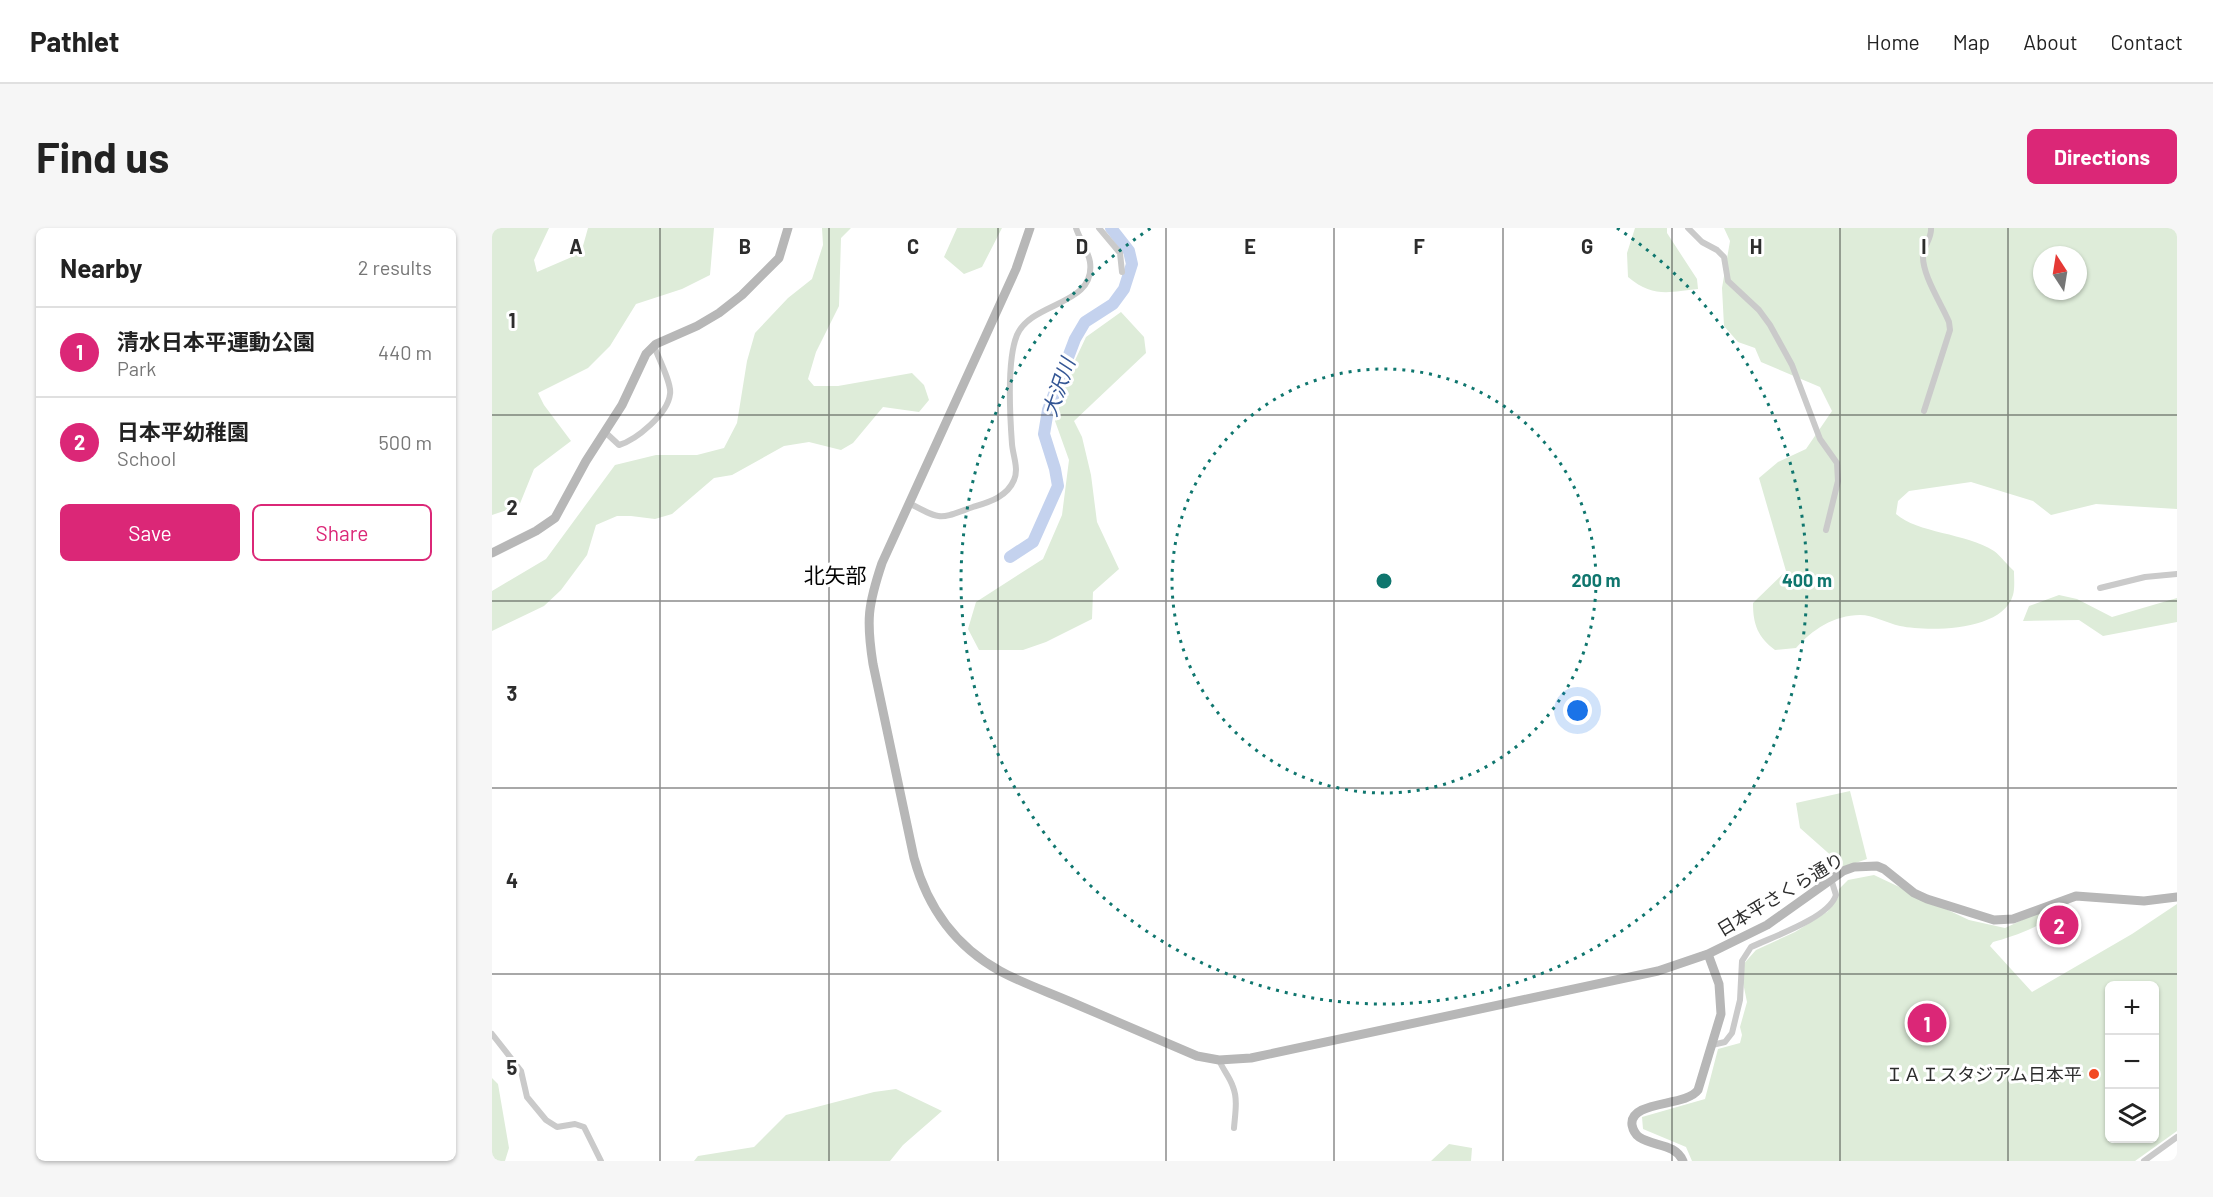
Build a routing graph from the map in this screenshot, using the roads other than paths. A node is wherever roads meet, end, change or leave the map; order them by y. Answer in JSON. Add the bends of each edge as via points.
{"nodes":[{"id":1,"x":788,"y":228,"type":"edge"},
{"id":2,"x":1030,"y":228,"type":"edge"},
{"id":3,"x":1076,"y":228,"type":"edge"},
{"id":4,"x":1099,"y":228,"type":"edge"},
{"id":5,"x":1688,"y":228,"type":"edge"},
{"id":6,"x":1931,"y":228,"type":"edge"},
{"id":7,"x":1122,"y":272,"type":"dead end"},
{"id":8,"x":654,"y":346,"type":"junction"},
{"id":9,"x":1924,"y":411,"type":"dead end"},
{"id":10,"x":605,"y":432,"type":"junction"},
{"id":11,"x":909,"y":503,"type":"junction"},
{"id":12,"x":1826,"y":530,"type":"dead end"},
{"id":13,"x":492,"y":553,"type":"edge"},
{"id":14,"x":2177,"y":574,"type":"edge"},
{"id":15,"x":2100,"y":588,"type":"dead end"},
{"id":16,"x":1832,"y":879,"type":"junction"},
{"id":17,"x":2177,"y":897,"type":"edge"},
{"id":18,"x":1708,"y":954,"type":"junction"},
{"id":19,"x":492,"y":1034,"type":"edge"},
{"id":20,"x":1712,"y":1045,"type":"junction"},
{"id":21,"x":1219,"y":1060,"type":"junction"},
{"id":22,"x":1234,"y":1128,"type":"dead end"},
{"id":23,"x":2177,"y":1137,"type":"edge"},
{"id":24,"x":601,"y":1161,"type":"edge"},
{"id":25,"x":1683,"y":1161,"type":"edge"},
{"id":26,"x":2144,"y":1161,"type":"edge"}],
"edges":[{"from":1,"to":8,"type":"street","via":[[779,258],[742,295],[697,326]]},
{"from":2,"to":11,"type":"street","via":[[1016,269]]},
{"from":3,"to":11,"type":"street","via":[[1090,262],[1086,284],[1070,298],[1036,314],[1018,333],[1012,354],[1011,428],[1016,472],[1008,491],[946,516],[932,516]]},
{"from":4,"to":7,"type":"street","via":[[1120,253]]},
{"from":5,"to":12,"type":"street","via":[[1724,257],[1728,281],[1770,325],[1792,365],[1820,439],[1837,463],[1838,482]]},
{"from":6,"to":9,"type":"street","via":[[1924,250],[1924,267],[1950,330]]},
{"from":8,"to":10,"type":"street","via":[[641,362]]},
{"from":8,"to":10,"type":"street","via":[[669,387],[664,408],[647,428],[627,442],[619,445]]},
{"from":10,"to":13,"type":"street","via":[[555,518]]},
{"from":11,"to":21,"type":"street","via":[[873,589],[868,633],[912,848],[931,903],[968,949],[1000,970],[1197,1056]]},
{"from":14,"to":15,"type":"street"},
{"from":16,"to":17,"type":"street","name":"日本平さくら通り","via":[[1854,867],[1877,866],[1927,899],[1994,920],[2013,919],[2076,896],[2144,901]]},
{"from":16,"to":18,"type":"street","name":"日本平さくら通り","via":[[1767,925]]},
{"from":16,"to":20,"type":"street","via":[[1836,895],[1830,906],[1746,953],[1740,968],[1740,1000],[1732,1033],[1725,1042]]},
{"from":18,"to":20,"type":"street","name":"日本平さくら通り","via":[[1721,996]]},
{"from":18,"to":21,"type":"street","via":[[1646,974],[1251,1058]]},
{"from":19,"to":24,"type":"street","via":[[521,1071],[532,1105],[557,1126],[584,1127]]},
{"from":20,"to":25,"type":"street","name":"日本平さくら通り","via":[[1695,1095],[1641,1111],[1631,1122],[1637,1136],[1673,1148]]},
{"from":21,"to":22,"type":"street","via":[[1234,1087]]},
{"from":23,"to":26,"type":"street"}]}
